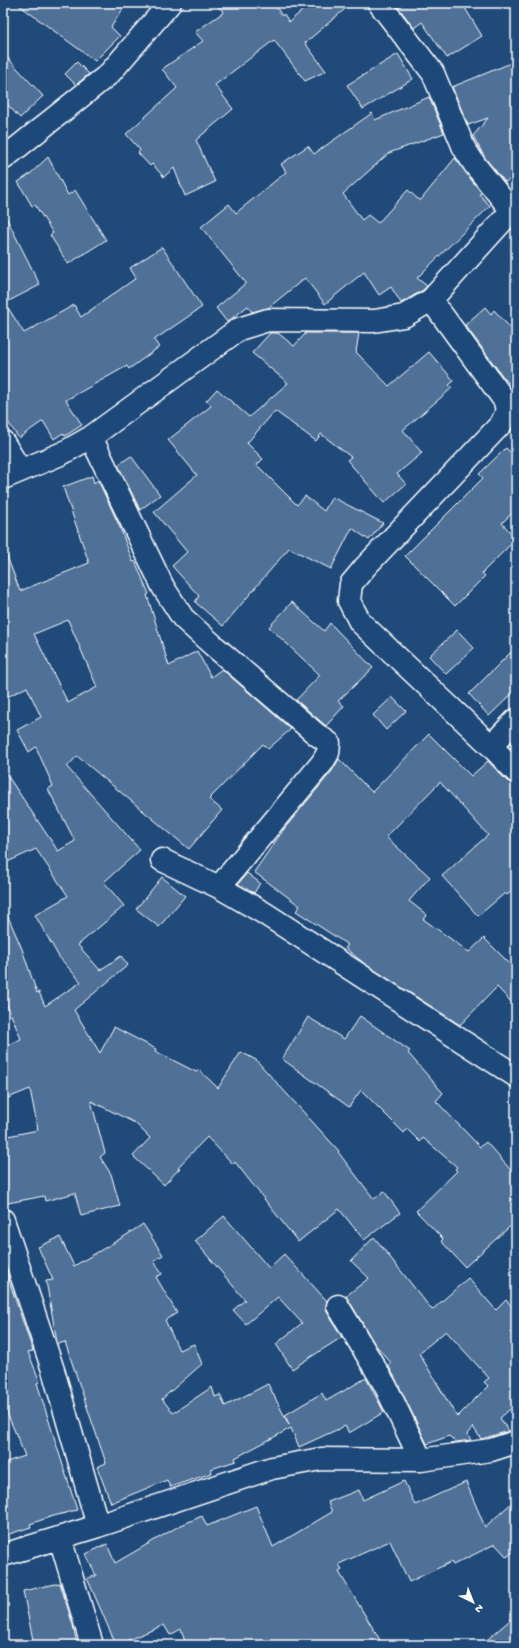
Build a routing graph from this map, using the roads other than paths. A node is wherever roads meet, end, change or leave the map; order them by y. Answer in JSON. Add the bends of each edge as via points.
{"nodes":[{"id":1,"x":170,"y":3,"type":"edge"},
{"id":2,"x":379,"y":3,"type":"edge"},
{"id":3,"x":3,"y":159,"type":"edge"},
{"id":4,"x":513,"y":208,"type":"edge"},
{"id":5,"x":431,"y":300,"type":"junction"},
{"id":6,"x":91,"y":437,"type":"junction"},
{"id":7,"x":3,"y":442,"type":"edge"},
{"id":8,"x":11,"y":474,"type":"edge"},
{"id":9,"x":516,"y":720,"type":"edge"},
{"id":10,"x":491,"y":746,"type":"junction"},
{"id":11,"x":516,"y":772,"type":"edge"},
{"id":12,"x":162,"y":860,"type":"dead end"},
{"id":13,"x":218,"y":887,"type":"junction"},
{"id":14,"x":516,"y":1076,"type":"edge"},
{"id":15,"x":3,"y":1220,"type":"edge"},
{"id":16,"x":338,"y":1306,"type":"dead end"},
{"id":17,"x":516,"y":1442,"type":"edge"},
{"id":18,"x":421,"y":1460,"type":"junction"},
{"id":19,"x":98,"y":1526,"type":"junction"},
{"id":20,"x":60,"y":1538,"type":"junction"},
{"id":21,"x":3,"y":1555,"type":"edge"},
{"id":22,"x":92,"y":1645,"type":"edge"}],
"edges":[{"from":1,"to":3,"type":"street","via":[[109,74]]},
{"from":2,"to":4,"type":"street","via":[[432,73],[464,148],[475,165]]},
{"from":4,"to":5,"type":"street"},
{"from":5,"to":6,"type":"street","via":[[404,316],[374,321],[268,320],[238,329]]},
{"from":5,"to":10,"type":"street","via":[[505,401],[507,412],[501,424],[366,566],[351,584],[349,601],[360,622]]},
{"from":6,"to":8,"type":"street","via":[[63,453]]},
{"from":6,"to":13,"type":"street","via":[[163,587],[183,618],[329,743],[328,753],[322,763]]},
{"from":7,"to":8,"type":"street"},
{"from":9,"to":10,"type":"street"},
{"from":10,"to":11,"type":"street"},
{"from":12,"to":13,"type":"street"},
{"from":13,"to":14,"type":"street","via":[[264,913]]},
{"from":15,"to":19,"type":"street","via":[[53,1370]]},
{"from":16,"to":18,"type":"street","via":[[384,1385]]},
{"from":17,"to":18,"type":"street","via":[[491,1450]]},
{"from":18,"to":19,"type":"street","via":[[321,1459],[272,1468]]},
{"from":19,"to":20,"type":"street"},
{"from":20,"to":21,"type":"street"},
{"from":20,"to":22,"type":"street"}]}
